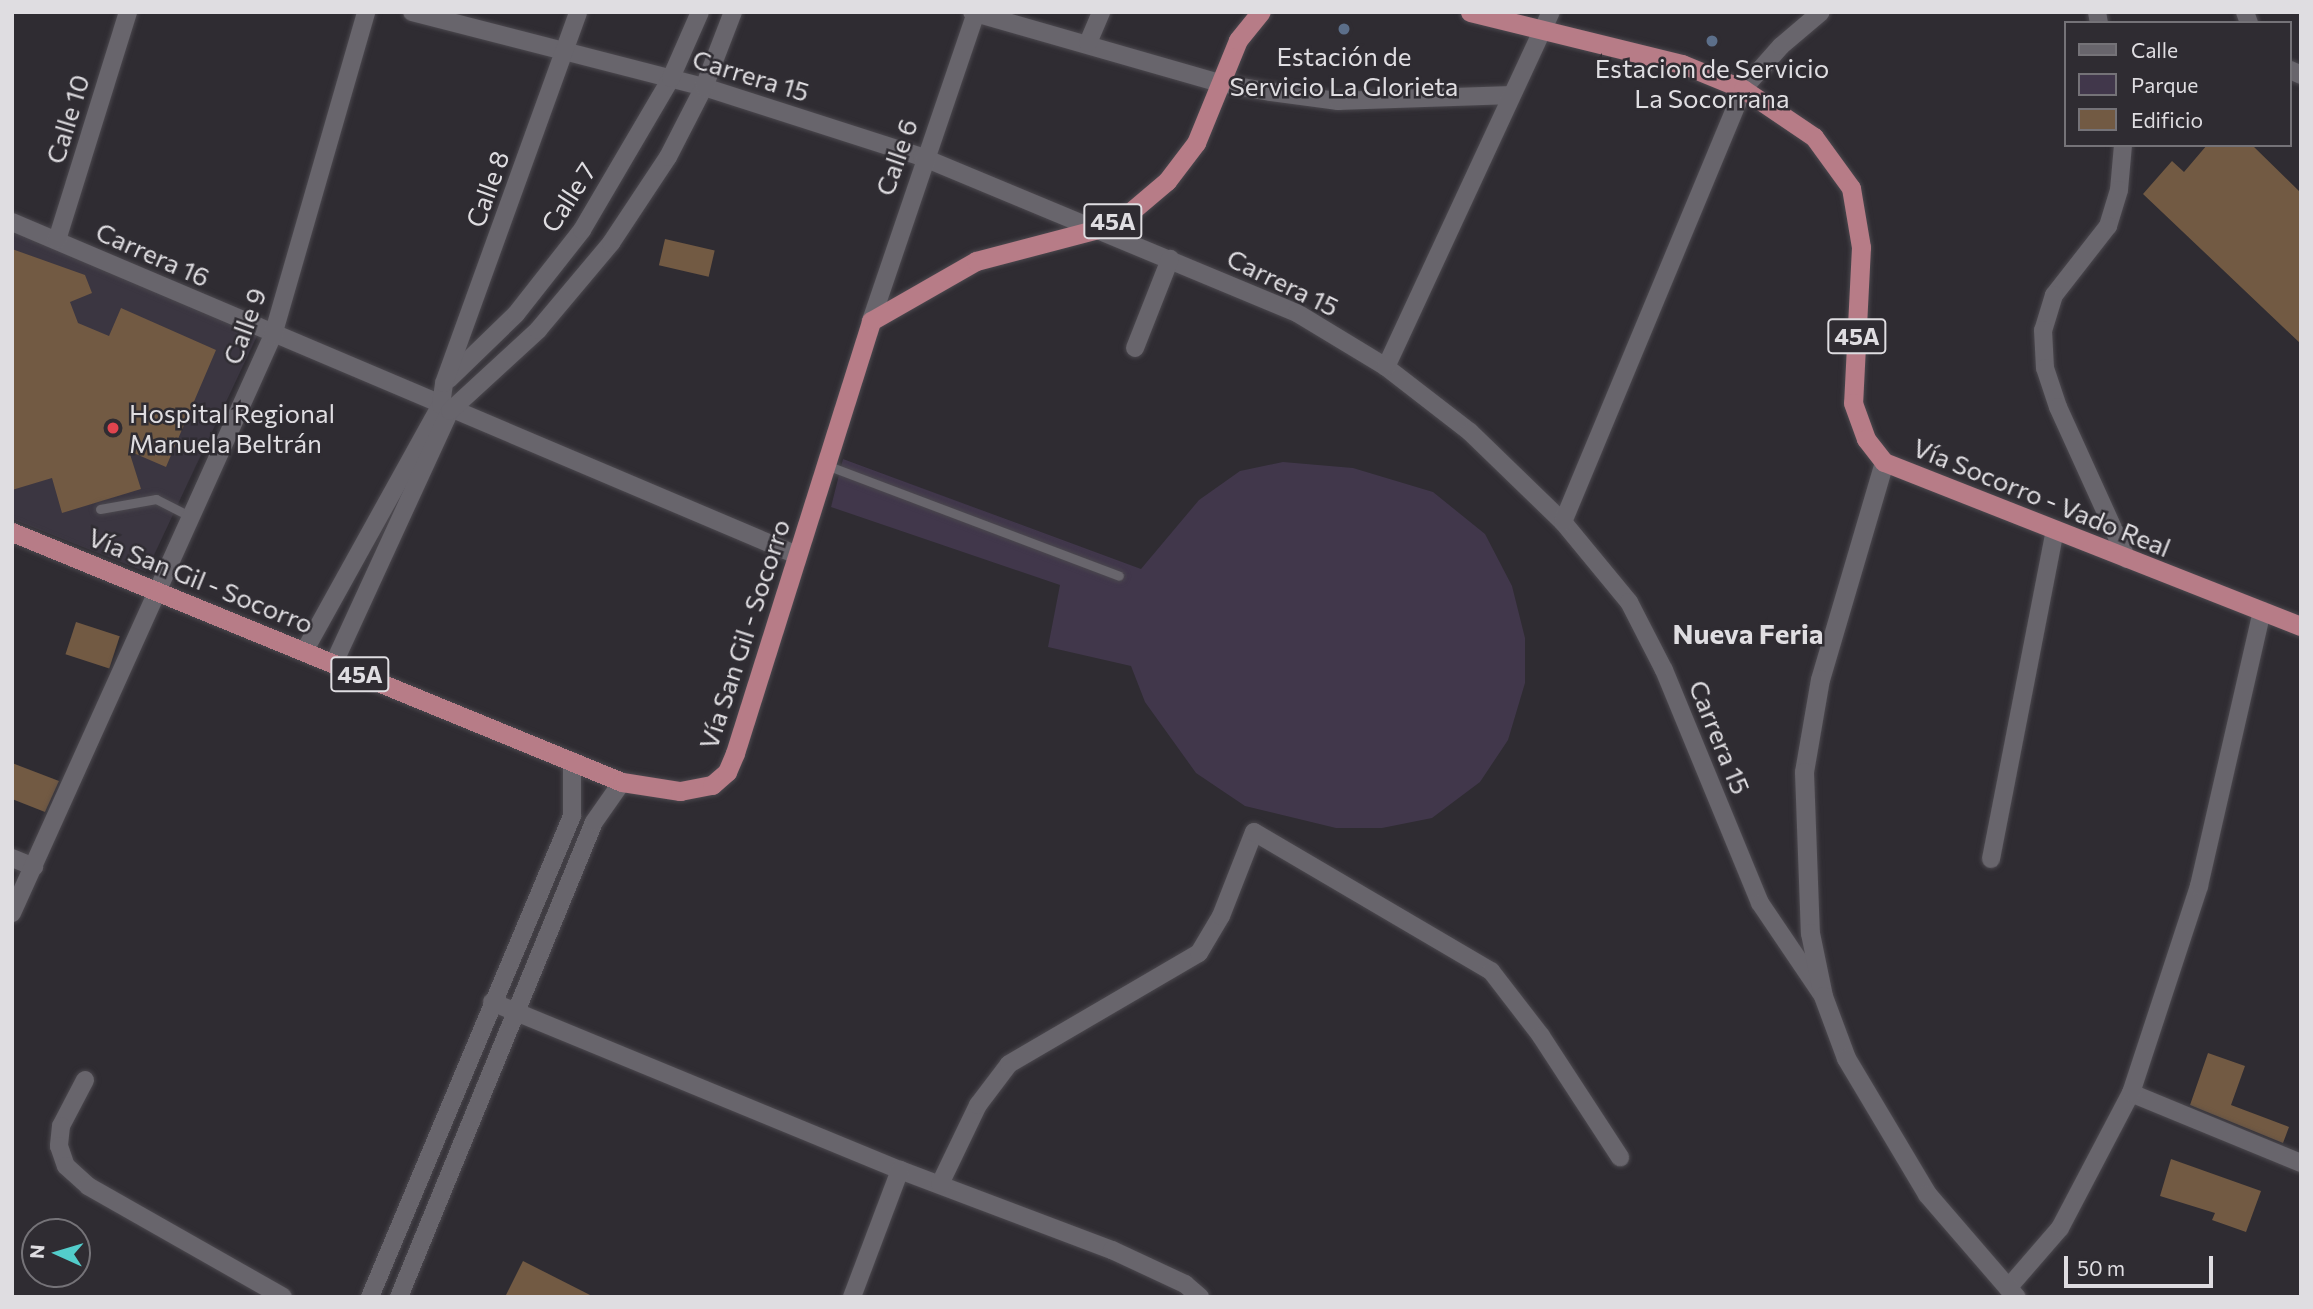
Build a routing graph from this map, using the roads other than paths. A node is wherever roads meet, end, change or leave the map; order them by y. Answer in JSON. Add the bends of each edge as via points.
{"nodes":[{"id":1,"x":128,"y":12,"type":"edge"},
{"id":2,"x":366,"y":12,"type":"edge"},
{"id":3,"x":412,"y":12,"type":"edge"},
{"id":4,"x":578,"y":12,"type":"edge"},
{"id":5,"x":700,"y":12,"type":"edge"},
{"id":6,"x":733,"y":12,"type":"edge"},
{"id":7,"x":1101,"y":12,"type":"edge"},
{"id":8,"x":1261,"y":12,"type":"edge"},
{"id":9,"x":1470,"y":12,"type":"edge"},
{"id":10,"x":1551,"y":12,"type":"edge"},
{"id":11,"x":1821,"y":12,"type":"edge"},
{"id":12,"x":974,"y":13,"type":"edge"},
{"id":13,"x":1542,"y":31,"type":"junction"},
{"id":14,"x":1088,"y":43,"type":"junction"},
{"id":15,"x":564,"y":54,"type":"junction"},
{"id":16,"x":671,"y":78,"type":"junction"},
{"id":17,"x":1220,"y":83,"type":"junction"},
{"id":18,"x":704,"y":87,"type":"junction"},
{"id":19,"x":1744,"y":89,"type":"junction"},
{"id":20,"x":1511,"y":95,"type":"junction"},
{"id":21,"x":2123,"y":147,"type":"edge"},
{"id":22,"x":922,"y":157,"type":"junction"},
{"id":23,"x":12,"y":222,"type":"edge"},
{"id":24,"x":1098,"y":229,"type":"junction"},
{"id":25,"x":582,"y":230,"type":"junction"},
{"id":26,"x":57,"y":240,"type":"junction"},
{"id":27,"x":611,"y":243,"type":"junction"},
{"id":28,"x":1170,"y":258,"type":"junction"},
{"id":29,"x":871,"y":321,"type":"junction"},
{"id":30,"x":273,"y":335,"type":"junction"},
{"id":31,"x":1135,"y":348,"type":"dead end"},
{"id":32,"x":1386,"y":367,"type":"junction"},
{"id":33,"x":444,"y":383,"type":"junction"},
{"id":34,"x":446,"y":408,"type":"junction"},
{"id":35,"x":1884,"y":462,"type":"junction"},
{"id":36,"x":826,"y":465,"type":"junction"},
{"id":37,"x":100,"y":509,"type":"dead end"},
{"id":38,"x":190,"y":516,"type":"junction"},
{"id":39,"x":1563,"y":522,"type":"junction"},
{"id":40,"x":2055,"y":531,"type":"junction"},
{"id":41,"x":12,"y":532,"type":"edge"},
{"id":42,"x":797,"y":555,"type":"junction"},
{"id":43,"x":2127,"y":559,"type":"junction"},
{"id":44,"x":1119,"y":576,"type":"dead end"},
{"id":45,"x":156,"y":591,"type":"junction"},
{"id":46,"x":2262,"y":611,"type":"junction"},
{"id":47,"x":2301,"y":626,"type":"edge"},
{"id":48,"x":305,"y":650,"type":"junction"},
{"id":49,"x":334,"y":663,"type":"junction"},
{"id":50,"x":572,"y":761,"type":"junction"},
{"id":51,"x":622,"y":782,"type":"junction"},
{"id":52,"x":12,"y":858,"type":"edge"},
{"id":53,"x":1991,"y":859,"type":"dead end"},
{"id":54,"x":34,"y":867,"type":"junction"},
{"id":55,"x":12,"y":913,"type":"edge"},
{"id":56,"x":1823,"y":996,"type":"junction"},
{"id":57,"x":492,"y":1002,"type":"junction"},
{"id":58,"x":516,"y":1012,"type":"junction"},
{"id":59,"x":85,"y":1080,"type":"dead end"},
{"id":60,"x":2131,"y":1093,"type":"junction"},
{"id":61,"x":1620,"y":1157,"type":"dead end"},
{"id":62,"x":2301,"y":1163,"type":"edge"},
{"id":63,"x":900,"y":1170,"type":"junction"},
{"id":64,"x":940,"y":1184,"type":"junction"},
{"id":65,"x":2012,"y":1292,"type":"edge"},
{"id":66,"x":283,"y":1297,"type":"edge"},
{"id":67,"x":370,"y":1297,"type":"edge"},
{"id":68,"x":399,"y":1297,"type":"edge"},
{"id":69,"x":852,"y":1297,"type":"edge"},
{"id":70,"x":1200,"y":1297,"type":"edge"}],
"edges":[{"from":1,"to":26,"type":"street","name":"Calle 10"},
{"from":2,"to":30,"type":"street","name":"Calle 9"},
{"from":3,"to":15,"type":"street","name":"Carrera 15"},
{"from":4,"to":15,"type":"street","name":"Calle 8"},
{"from":5,"to":16,"type":"street","name":"Calle 7"},
{"from":6,"to":18,"type":"street"},
{"from":7,"to":14,"type":"street"},
{"from":8,"to":17,"type":"highway","number":"45A","via":[[1238,40]]},
{"from":9,"to":13,"type":"highway","name":"Vía Socorro - Vado Real","number":"45A"},
{"from":10,"to":13,"type":"street"},
{"from":11,"to":19,"type":"street","via":[[1781,46]]},
{"from":12,"to":14,"type":"street"},
{"from":12,"to":22,"type":"street","name":"Calle 6"},
{"from":13,"to":19,"type":"highway","name":"Vía Socorro - Vado Real","number":"45A","via":[[1682,64]]},
{"from":13,"to":20,"type":"street"},
{"from":14,"to":17,"type":"street"},
{"from":15,"to":16,"type":"street","name":"Carrera 15"},
{"from":15,"to":33,"type":"street","name":"Calle 8"},
{"from":16,"to":18,"type":"street","name":"Carrera 15"},
{"from":16,"to":25,"type":"street","name":"Calle 7"},
{"from":17,"to":20,"type":"street","via":[[1338,102]]},
{"from":17,"to":24,"type":"highway","number":"45A","via":[[1196,143],[1167,181],[1128,214]]},
{"from":18,"to":22,"type":"street","name":"Carrera 15"},
{"from":18,"to":27,"type":"street","via":[[668,157]]},
{"from":19,"to":35,"type":"highway","name":"Vía Socorro - Vado Real","number":"45A","via":[[1814,137],[1851,188],[1861,247],[1853,402],[1866,439]]},
{"from":19,"to":39,"type":"street"},
{"from":20,"to":32,"type":"street"},
{"from":21,"to":43,"type":"street","via":[[2119,190],[2108,226],[2054,295],[2043,330],[2045,368],[2058,407]]},
{"from":22,"to":24,"type":"street","name":"Carrera 15"},
{"from":22,"to":29,"type":"street","name":"Calle 6"},
{"from":23,"to":26,"type":"street","name":"Carrera 16"},
{"from":24,"to":28,"type":"street","name":"Carrera 15"},
{"from":24,"to":29,"type":"highway","number":"45A","via":[[976,261]]},
{"from":25,"to":27,"type":"street"},
{"from":25,"to":33,"type":"street","name":"Calle 7","via":[[516,314]]},
{"from":26,"to":30,"type":"street","name":"Carrera 16"},
{"from":27,"to":34,"type":"street","via":[[538,330]]},
{"from":28,"to":31,"type":"street"},
{"from":28,"to":32,"type":"street","name":"Carrera 15","via":[[1297,313]]},
{"from":29,"to":36,"type":"highway","name":"Vía San Gil - Socorro","number":"45A"},
{"from":30,"to":34,"type":"street","name":"Carrera 16"},
{"from":30,"to":38,"type":"street","name":"Calle 9"},
{"from":32,"to":39,"type":"street","name":"Carrera 15","via":[[1470,432]]},
{"from":33,"to":34,"type":"street","name":"Calle 8"},
{"from":34,"to":42,"type":"street","name":"Carrera 16"},
{"from":34,"to":48,"type":"street"},
{"from":34,"to":49,"type":"street"},
{"from":35,"to":40,"type":"highway","name":"Vía Socorro - Vado Real"},
{"from":35,"to":56,"type":"street","via":[[1820,679],[1804,772],[1810,933]]},
{"from":36,"to":42,"type":"highway","name":"Vía San Gil - Socorro","number":"45A"},
{"from":36,"to":44,"type":"lane"},
{"from":37,"to":38,"type":"lane","via":[[156,499]]},
{"from":38,"to":45,"type":"street","name":"Calle 9"},
{"from":39,"to":56,"type":"street","name":"Carrera 15","via":[[1629,602],[1664,670],[1760,903]]},
{"from":40,"to":43,"type":"highway","name":"Vía Socorro - Vado Real"},
{"from":40,"to":53,"type":"street"},
{"from":41,"to":45,"type":"highway","name":"Vía San Gil - Socorro","number":"45A"},
{"from":42,"to":51,"type":"highway","name":"Vía San Gil - Socorro","number":"45A","via":[[727,772],[712,785],[680,791]]},
{"from":43,"to":46,"type":"highway","name":"Vía Socorro - Vado Real"},
{"from":45,"to":48,"type":"highway","name":"Vía San Gil - Socorro","number":"45A"},
{"from":45,"to":54,"type":"street","name":"Calle 9"},
{"from":46,"to":47,"type":"highway","name":"Vía Socorro - Vado Real"},
{"from":46,"to":60,"type":"street","via":[[2199,886]]},
{"from":48,"to":49,"type":"highway","name":"Vía San Gil - Socorro","number":"45A"},
{"from":49,"to":50,"type":"highway","name":"Vía San Gil - Socorro","number":"45A"},
{"from":50,"to":51,"type":"highway","name":"Vía San Gil - Socorro","number":"45A"},
{"from":50,"to":57,"type":"street","via":[[572,816]]},
{"from":51,"to":58,"type":"street","via":[[594,822]]},
{"from":52,"to":54,"type":"street"},
{"from":54,"to":55,"type":"street","name":"Calle 9"},
{"from":56,"to":65,"type":"street","via":[[1846,1058],[1927,1194]]},
{"from":57,"to":58,"type":"street"},
{"from":57,"to":67,"type":"street"},
{"from":58,"to":63,"type":"street"},
{"from":58,"to":68,"type":"street"},
{"from":59,"to":66,"type":"street","via":[[61,1126],[59,1146],[65,1166],[88,1186]]},
{"from":60,"to":62,"type":"street"},
{"from":60,"to":65,"type":"street","via":[[2060,1228]]},
{"from":61,"to":64,"type":"street","via":[[1541,1036],[1491,971],[1254,832],[1221,916],[1199,953],[1009,1065],[978,1105]]},
{"from":63,"to":64,"type":"street"},
{"from":63,"to":69,"type":"street"},
{"from":64,"to":70,"type":"street","via":[[1112,1250],[1185,1284]]}]}
